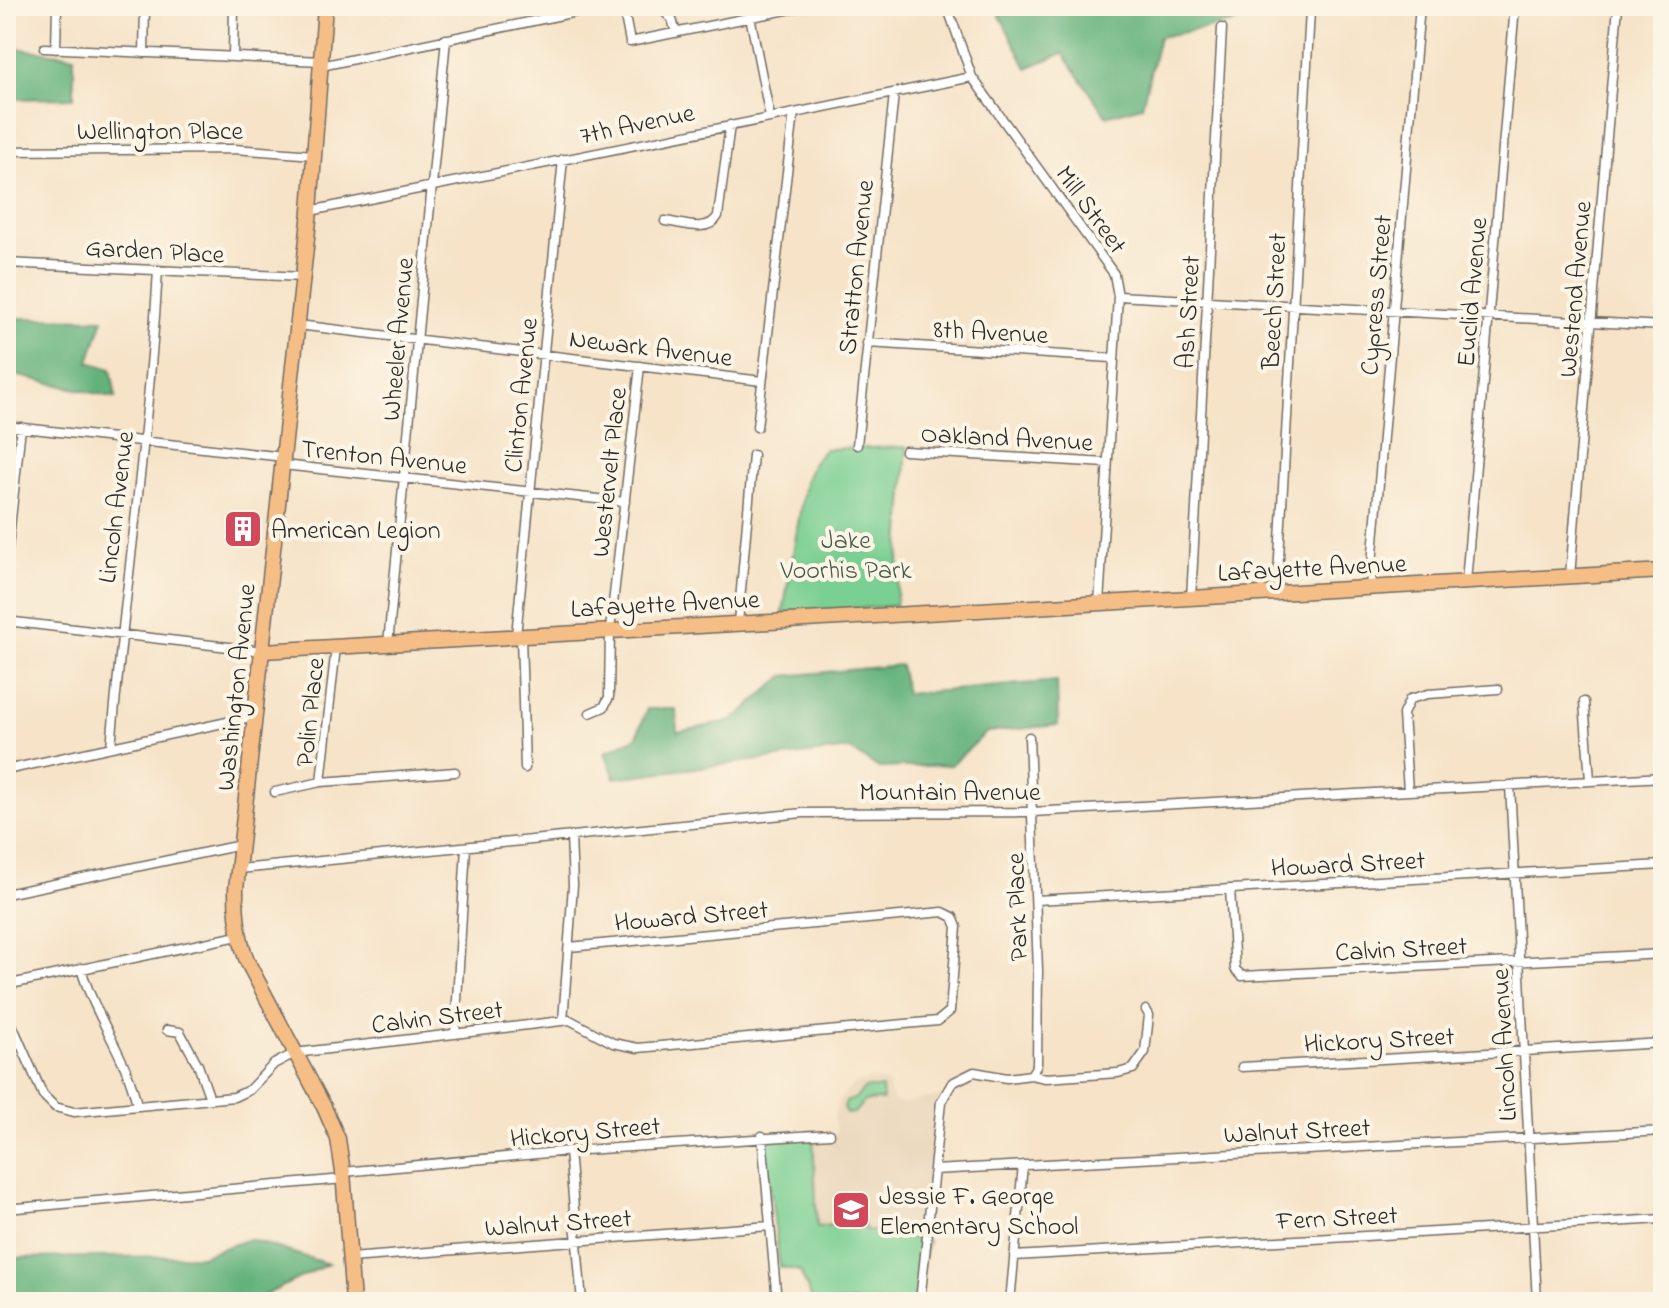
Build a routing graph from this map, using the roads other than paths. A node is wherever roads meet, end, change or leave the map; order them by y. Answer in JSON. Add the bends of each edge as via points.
{"nodes":[{"id":1,"x":57,"y":6,"type":"edge"},
{"id":2,"x":145,"y":6,"type":"edge"},
{"id":3,"x":234,"y":6,"type":"edge"},
{"id":4,"x":325,"y":6,"type":"edge"},
{"id":5,"x":604,"y":6,"type":"edge"},
{"id":6,"x":623,"y":6,"type":"edge"},
{"id":7,"x":658,"y":6,"type":"edge"},
{"id":8,"x":748,"y":6,"type":"edge"},
{"id":9,"x":806,"y":6,"type":"edge"},
{"id":10,"x":947,"y":6,"type":"edge"},
{"id":11,"x":1420,"y":6,"type":"edge"},
{"id":12,"x":1515,"y":6,"type":"edge"},
{"id":13,"x":1618,"y":6,"type":"edge"},
{"id":14,"x":1310,"y":11,"type":"dead end"},
{"id":15,"x":750,"y":18,"type":"junction"},
{"id":16,"x":1222,"y":28,"type":"dead end"},
{"id":17,"x":676,"y":33,"type":"junction"},
{"id":18,"x":446,"y":39,"type":"junction"},
{"id":19,"x":44,"y":48,"type":"dead end"},
{"id":20,"x":56,"y":49,"type":"junction"},
{"id":21,"x":144,"y":53,"type":"junction"},
{"id":22,"x":233,"y":56,"type":"junction"},
{"id":23,"x":321,"y":63,"type":"junction"},
{"id":24,"x":972,"y":77,"type":"junction"},
{"id":25,"x":894,"y":94,"type":"junction"},
{"id":26,"x":794,"y":113,"type":"junction"},
{"id":27,"x":770,"y":117,"type":"junction"},
{"id":28,"x":730,"y":125,"type":"junction"},
{"id":29,"x":7,"y":151,"type":"edge"},
{"id":30,"x":314,"y":155,"type":"junction"},
{"id":31,"x":563,"y":159,"type":"junction"},
{"id":32,"x":432,"y":186,"type":"junction"},
{"id":33,"x":310,"y":211,"type":"junction"},
{"id":34,"x":665,"y":221,"type":"dead end"},
{"id":35,"x":6,"y":237,"type":"edge"},
{"id":36,"x":6,"y":263,"type":"edge"},
{"id":37,"x":158,"y":270,"type":"junction"},
{"id":38,"x":303,"y":277,"type":"junction"},
{"id":39,"x":1118,"y":296,"type":"junction"},
{"id":40,"x":1207,"y":301,"type":"junction"},
{"id":41,"x":1293,"y":306,"type":"junction"},
{"id":42,"x":1394,"y":311,"type":"junction"},
{"id":43,"x":1489,"y":316,"type":"junction"},
{"id":44,"x":1592,"y":322,"type":"junction"},
{"id":45,"x":298,"y":325,"type":"junction"},
{"id":46,"x":1663,"y":326,"type":"edge"},
{"id":47,"x":418,"y":338,"type":"junction"},
{"id":48,"x":867,"y":343,"type":"junction"},
{"id":49,"x":544,"y":354,"type":"junction"},
{"id":50,"x":1112,"y":358,"type":"junction"},
{"id":51,"x":640,"y":366,"type":"junction"},
{"id":52,"x":762,"y":381,"type":"junction"},
{"id":53,"x":6,"y":426,"type":"edge"},
{"id":54,"x":21,"y":427,"type":"junction"},
{"id":55,"x":757,"y":427,"type":"dead end"},
{"id":56,"x":143,"y":440,"type":"junction"},
{"id":57,"x":857,"y":445,"type":"dead end"},
{"id":58,"x":905,"y":451,"type":"dead end"},
{"id":59,"x":753,"y":455,"type":"dead end"},
{"id":60,"x":283,"y":461,"type":"junction"},
{"id":61,"x":1107,"y":463,"type":"junction"},
{"id":62,"x":404,"y":478,"type":"junction"},
{"id":63,"x":530,"y":492,"type":"junction"},
{"id":64,"x":625,"y":502,"type":"junction"},
{"id":65,"x":1663,"y":552,"type":"edge"},
{"id":66,"x":6,"y":565,"type":"edge"},
{"id":67,"x":1662,"y":571,"type":"edge"},
{"id":68,"x":1570,"y":576,"type":"junction"},
{"id":69,"x":1466,"y":582,"type":"junction"},
{"id":70,"x":1370,"y":588,"type":"junction"},
{"id":71,"x":1277,"y":593,"type":"junction"},
{"id":72,"x":1191,"y":599,"type":"junction"},
{"id":73,"x":1099,"y":604,"type":"junction"},
{"id":74,"x":6,"y":621,"type":"edge"},
{"id":75,"x":738,"y":623,"type":"junction"},
{"id":76,"x":610,"y":630,"type":"junction"},
{"id":77,"x":121,"y":634,"type":"junction"},
{"id":78,"x":518,"y":636,"type":"junction"},
{"id":79,"x":388,"y":644,"type":"junction"},
{"id":80,"x":336,"y":647,"type":"junction"},
{"id":81,"x":263,"y":651,"type":"junction"},
{"id":82,"x":1498,"y":689,"type":"dead end"},
{"id":83,"x":1584,"y":702,"type":"dead end"},
{"id":84,"x":590,"y":713,"type":"dead end"},
{"id":85,"x":255,"y":716,"type":"junction"},
{"id":86,"x":1029,"y":737,"type":"dead end"},
{"id":87,"x":111,"y":747,"type":"junction"},
{"id":88,"x":525,"y":768,"type":"dead end"},
{"id":89,"x":6,"y":770,"type":"edge"},
{"id":90,"x":455,"y":772,"type":"dead end"},
{"id":91,"x":1663,"y":777,"type":"edge"},
{"id":92,"x":1590,"y":780,"type":"junction"},
{"id":93,"x":321,"y":782,"type":"junction"},
{"id":94,"x":1510,"y":785,"type":"junction"},
{"id":95,"x":1408,"y":791,"type":"junction"},
{"id":96,"x":275,"y":792,"type":"dead end"},
{"id":97,"x":1032,"y":812,"type":"junction"},
{"id":98,"x":571,"y":836,"type":"junction"},
{"id":99,"x":242,"y":844,"type":"junction"},
{"id":100,"x":466,"y":847,"type":"junction"},
{"id":101,"x":1663,"y":865,"type":"edge"},
{"id":102,"x":239,"y":869,"type":"junction"},
{"id":103,"x":1514,"y":873,"type":"junction"},
{"id":104,"x":1230,"y":889,"type":"junction"},
{"id":105,"x":6,"y":894,"type":"edge"},
{"id":106,"x":1036,"y":900,"type":"junction"},
{"id":107,"x":238,"y":936,"type":"junction"},
{"id":108,"x":569,"y":947,"type":"junction"},
{"id":109,"x":1663,"y":954,"type":"edge"},
{"id":110,"x":1519,"y":962,"type":"junction"},
{"id":111,"x":81,"y":968,"type":"junction"},
{"id":112,"x":6,"y":985,"type":"edge"},
{"id":113,"x":1146,"y":1010,"type":"dead end"},
{"id":114,"x":6,"y":1011,"type":"edge"},
{"id":115,"x":941,"y":1019,"type":"joint"},
{"id":116,"x":563,"y":1021,"type":"junction"},
{"id":117,"x":167,"y":1030,"type":"dead end"},
{"id":118,"x":455,"y":1034,"type":"junction"},
{"id":119,"x":1663,"y":1043,"type":"edge"},
{"id":120,"x":1524,"y":1050,"type":"junction"},
{"id":121,"x":295,"y":1053,"type":"junction"},
{"id":122,"x":1242,"y":1067,"type":"dead end"},
{"id":123,"x":1031,"y":1075,"type":"junction"},
{"id":124,"x":210,"y":1099,"type":"junction"},
{"id":125,"x":137,"y":1105,"type":"junction"},
{"id":126,"x":1663,"y":1131,"type":"edge"},
{"id":127,"x":830,"y":1134,"type":"dead end"},
{"id":128,"x":762,"y":1136,"type":"junction"},
{"id":129,"x":1529,"y":1138,"type":"junction"},
{"id":130,"x":569,"y":1151,"type":"junction"},
{"id":131,"x":1023,"y":1165,"type":"junction"},
{"id":132,"x":934,"y":1170,"type":"junction"},
{"id":133,"x":344,"y":1176,"type":"junction"},
{"id":134,"x":6,"y":1209,"type":"edge"},
{"id":135,"x":1663,"y":1219,"type":"edge"},
{"id":136,"x":1533,"y":1225,"type":"junction"},
{"id":137,"x":770,"y":1226,"type":"junction"},
{"id":138,"x":577,"y":1240,"type":"junction"},
{"id":139,"x":1014,"y":1256,"type":"junction"},
{"id":140,"x":350,"y":1258,"type":"junction"},
{"id":141,"x":353,"y":1302,"type":"edge"},
{"id":142,"x":582,"y":1302,"type":"edge"},
{"id":143,"x":777,"y":1302,"type":"edge"},
{"id":144,"x":920,"y":1302,"type":"edge"},
{"id":145,"x":1010,"y":1302,"type":"edge"},
{"id":146,"x":1537,"y":1302,"type":"edge"}],
"edges":[{"from":1,"to":20,"type":"street"},
{"from":2,"to":21,"type":"street"},
{"from":3,"to":22,"type":"street"},
{"from":4,"to":23,"type":"main road","name":"Washington Avenue"},
{"from":5,"to":18,"type":"street"},
{"from":6,"to":17,"type":"street","via":[[630,42]]},
{"from":7,"to":17,"type":"street","via":[[672,19]]},
{"from":8,"to":15,"type":"street"},
{"from":9,"to":15,"type":"street"},
{"from":10,"to":24,"type":"street","name":"Mill Street"},
{"from":11,"to":42,"type":"street","name":"Cypress Street"},
{"from":12,"to":43,"type":"street","name":"Euclid Avenue"},
{"from":13,"to":44,"type":"street","name":"Westend Avenue"},
{"from":14,"to":41,"type":"street","name":"Beech Street"},
{"from":15,"to":17,"type":"street"},
{"from":15,"to":27,"type":"street"},
{"from":16,"to":40,"type":"street","name":"Ash Street"},
{"from":18,"to":23,"type":"street"},
{"from":18,"to":32,"type":"street","name":"Wheeler Avenue"},
{"from":19,"to":20,"type":"street"},
{"from":20,"to":21,"type":"street"},
{"from":21,"to":22,"type":"street"},
{"from":22,"to":23,"type":"street"},
{"from":23,"to":30,"type":"main road","name":"Washington Avenue"},
{"from":24,"to":25,"type":"street","name":"7th Avenue"},
{"from":24,"to":39,"type":"street","name":"Mill Street","via":[[1111,266]]},
{"from":25,"to":26,"type":"street","name":"7th Avenue"},
{"from":25,"to":48,"type":"street","name":"Stratton Avenue"},
{"from":26,"to":27,"type":"street","name":"7th Avenue"},
{"from":26,"to":52,"type":"street"},
{"from":27,"to":28,"type":"street","name":"7th Avenue"},
{"from":28,"to":31,"type":"street","name":"7th Avenue"},
{"from":28,"to":34,"type":"street","via":[[718,218],[705,227]]},
{"from":29,"to":30,"type":"street","name":"Wellington Place","via":[[234,149]]},
{"from":29,"to":35,"type":"street"},
{"from":30,"to":33,"type":"main road","name":"Washington Avenue"},
{"from":31,"to":32,"type":"street","name":"7th Avenue"},
{"from":31,"to":49,"type":"street","name":"Clinton Avenue"},
{"from":32,"to":33,"type":"street","name":"7th Avenue"},
{"from":32,"to":47,"type":"street","name":"Wheeler Avenue"},
{"from":33,"to":38,"type":"main road","name":"Washington Avenue"},
{"from":36,"to":37,"type":"street","name":"Garden Place"},
{"from":37,"to":38,"type":"street","name":"Garden Place"},
{"from":37,"to":56,"type":"street","name":"Lincoln Avenue"},
{"from":38,"to":45,"type":"main road","name":"Washington Avenue"},
{"from":39,"to":40,"type":"street"},
{"from":39,"to":50,"type":"street","name":"Mill Street"},
{"from":40,"to":41,"type":"street"},
{"from":40,"to":72,"type":"street","name":"Ash Street"},
{"from":41,"to":42,"type":"street"},
{"from":41,"to":71,"type":"street","name":"Beech Street"},
{"from":42,"to":43,"type":"street"},
{"from":42,"to":70,"type":"street","name":"Cypress Street"},
{"from":43,"to":44,"type":"street"},
{"from":43,"to":69,"type":"street","name":"Euclid Avenue"},
{"from":44,"to":46,"type":"street"},
{"from":44,"to":68,"type":"street","name":"Westend Avenue"},
{"from":45,"to":47,"type":"street","name":"Newark Avenue"},
{"from":45,"to":60,"type":"main road","name":"Washington Avenue"},
{"from":47,"to":49,"type":"street","name":"Newark Avenue"},
{"from":47,"to":62,"type":"street","name":"Wheeler Avenue"},
{"from":48,"to":50,"type":"street","name":"8th Avenue"},
{"from":48,"to":57,"type":"street","name":"Stratton Avenue"},
{"from":49,"to":51,"type":"street","name":"Newark Avenue"},
{"from":49,"to":63,"type":"street","name":"Clinton Avenue"},
{"from":50,"to":61,"type":"street","name":"Mill Street"},
{"from":51,"to":52,"type":"street","name":"Newark Avenue"},
{"from":51,"to":64,"type":"street","name":"Westervelt Place"},
{"from":52,"to":55,"type":"street"},
{"from":53,"to":54,"type":"street","name":"Trenton Avenue"},
{"from":54,"to":56,"type":"street","name":"Trenton Avenue"},
{"from":54,"to":66,"type":"street"},
{"from":56,"to":60,"type":"street","name":"Trenton Avenue"},
{"from":56,"to":77,"type":"street","name":"Lincoln Avenue"},
{"from":58,"to":61,"type":"street","name":"Oakland Avenue"},
{"from":59,"to":75,"type":"street"},
{"from":60,"to":62,"type":"street","name":"Trenton Avenue"},
{"from":60,"to":81,"type":"main road","name":"Washington Avenue"},
{"from":61,"to":73,"type":"street","name":"Mill Street"},
{"from":62,"to":63,"type":"street","name":"Trenton Avenue"},
{"from":62,"to":79,"type":"street","name":"Wheeler Avenue"},
{"from":63,"to":64,"type":"street","name":"Trenton Avenue"},
{"from":63,"to":78,"type":"street","name":"Clinton Avenue"},
{"from":64,"to":76,"type":"street","name":"Westervelt Place"},
{"from":65,"to":67,"type":"street"},
{"from":67,"to":68,"type":"main road","name":"Lafayette Avenue"},
{"from":68,"to":69,"type":"main road","name":"Lafayette Avenue"},
{"from":69,"to":70,"type":"main road","name":"Lafayette Avenue"},
{"from":70,"to":71,"type":"main road","name":"Lafayette Avenue"},
{"from":71,"to":72,"type":"main road","name":"Lafayette Avenue"},
{"from":72,"to":73,"type":"main road","name":"Lafayette Avenue"},
{"from":73,"to":75,"type":"main road","name":"Lafayette Avenue"},
{"from":74,"to":77,"type":"street","name":"Lafayette Avenue"},
{"from":75,"to":76,"type":"main road","name":"Lafayette Avenue"},
{"from":76,"to":78,"type":"main road","name":"Lafayette Avenue"},
{"from":76,"to":84,"type":"street","name":"Westervelt Place","via":[[609,697],[604,707]]},
{"from":77,"to":81,"type":"street","name":"Lafayette Avenue"},
{"from":77,"to":87,"type":"street","name":"Lincoln Avenue"},
{"from":78,"to":79,"type":"main road","name":"Lafayette Avenue"},
{"from":78,"to":88,"type":"street","name":"Clinton Avenue"},
{"from":79,"to":80,"type":"main road","name":"Lafayette Avenue"},
{"from":80,"to":81,"type":"main road","name":"Lafayette Avenue"},
{"from":80,"to":93,"type":"street","name":"Polin Place"},
{"from":81,"to":85,"type":"main road","name":"Washington Avenue"},
{"from":82,"to":95,"type":"street","via":[[1410,699],[1403,714]]},
{"from":83,"to":92,"type":"street"},
{"from":85,"to":87,"type":"street"},
{"from":85,"to":99,"type":"main road","name":"Washington Avenue"},
{"from":86,"to":97,"type":"street","name":"Park Place"},
{"from":87,"to":89,"type":"street"},
{"from":90,"to":93,"type":"street"},
{"from":91,"to":92,"type":"street","name":"Mountain Avenue"},
{"from":92,"to":94,"type":"street","name":"Mountain Avenue"},
{"from":93,"to":96,"type":"street"},
{"from":94,"to":95,"type":"street","name":"Mountain Avenue"},
{"from":94,"to":103,"type":"street","name":"Lincoln Avenue"},
{"from":95,"to":97,"type":"street","name":"Mountain Avenue"},
{"from":97,"to":98,"type":"street","name":"Mountain Avenue","via":[[803,813]]},
{"from":97,"to":106,"type":"street","name":"Park Place"},
{"from":98,"to":100,"type":"street","name":"Mountain Avenue"},
{"from":98,"to":108,"type":"street"},
{"from":99,"to":102,"type":"main road","name":"Washington Avenue"},
{"from":99,"to":105,"type":"street"},
{"from":100,"to":102,"type":"street","name":"Mountain Avenue"},
{"from":100,"to":118,"type":"street"},
{"from":101,"to":103,"type":"street","name":"Howard Street"},
{"from":102,"to":107,"type":"main road","name":"Washington Avenue"},
{"from":103,"to":104,"type":"street","name":"Howard Street"},
{"from":103,"to":110,"type":"street","name":"Lincoln Avenue"},
{"from":104,"to":106,"type":"street","name":"Howard Street"},
{"from":104,"to":110,"type":"street","name":"Calvin Street","via":[[1237,973],[1242,976]]},
{"from":106,"to":123,"type":"street","name":"Park Place","via":[[1037,1065]]},
{"from":107,"to":111,"type":"street"},
{"from":107,"to":121,"type":"main road","name":"Washington Avenue"},
{"from":108,"to":115,"type":"street","name":"Howard Street","via":[[943,912],[956,921],[950,1011]]},
{"from":108,"to":116,"type":"street"},
{"from":109,"to":110,"type":"street","name":"Calvin Street"},
{"from":110,"to":120,"type":"street","name":"Lincoln Avenue"},
{"from":111,"to":112,"type":"street"},
{"from":111,"to":125,"type":"street"},
{"from":113,"to":123,"type":"street","via":[[1145,1052],[1133,1069]]},
{"from":114,"to":125,"type":"street","name":"Calvin Street","via":[[43,1095],[55,1107],[74,1112]]},
{"from":115,"to":116,"type":"street","name":"Calvin Street","via":[[638,1048]]},
{"from":116,"to":118,"type":"street","name":"Calvin Street"},
{"from":117,"to":124,"type":"street","via":[[180,1032]]},
{"from":118,"to":121,"type":"street","name":"Calvin Street"},
{"from":119,"to":120,"type":"street","name":"Hickory Street"},
{"from":120,"to":122,"type":"street","name":"Hickory Street"},
{"from":120,"to":129,"type":"street","name":"Lincoln Avenue"},
{"from":121,"to":124,"type":"street","name":"Calvin Street","via":[[274,1064],[243,1094]]},
{"from":121,"to":133,"type":"main road","name":"Washington Avenue","via":[[338,1139]]},
{"from":123,"to":132,"type":"street","via":[[972,1073],[952,1083],[943,1097]]},
{"from":124,"to":125,"type":"street","name":"Calvin Street"},
{"from":126,"to":129,"type":"street","name":"Walnut Street"},
{"from":127,"to":128,"type":"street","name":"Hickory Street"},
{"from":128,"to":130,"type":"street","name":"Hickory Street"},
{"from":128,"to":137,"type":"street"},
{"from":129,"to":131,"type":"street","name":"Walnut Street"},
{"from":129,"to":136,"type":"street","name":"Lincoln Avenue"},
{"from":130,"to":133,"type":"street","name":"Hickory Street"},
{"from":130,"to":138,"type":"street"},
{"from":131,"to":132,"type":"street","name":"Walnut Street"},
{"from":131,"to":139,"type":"street"},
{"from":132,"to":144,"type":"street"},
{"from":133,"to":134,"type":"street","name":"Hickory Street"},
{"from":133,"to":140,"type":"main road","name":"Washington Avenue"},
{"from":135,"to":136,"type":"street","name":"Fern Street"},
{"from":136,"to":139,"type":"street","name":"Fern Street"},
{"from":136,"to":146,"type":"street","name":"Lincoln Avenue"},
{"from":137,"to":138,"type":"street","name":"Walnut Street"},
{"from":137,"to":143,"type":"street"},
{"from":138,"to":140,"type":"street","name":"Walnut Street"},
{"from":138,"to":142,"type":"street"},
{"from":139,"to":145,"type":"street"},
{"from":140,"to":141,"type":"main road","name":"Washington Avenue"}]}
